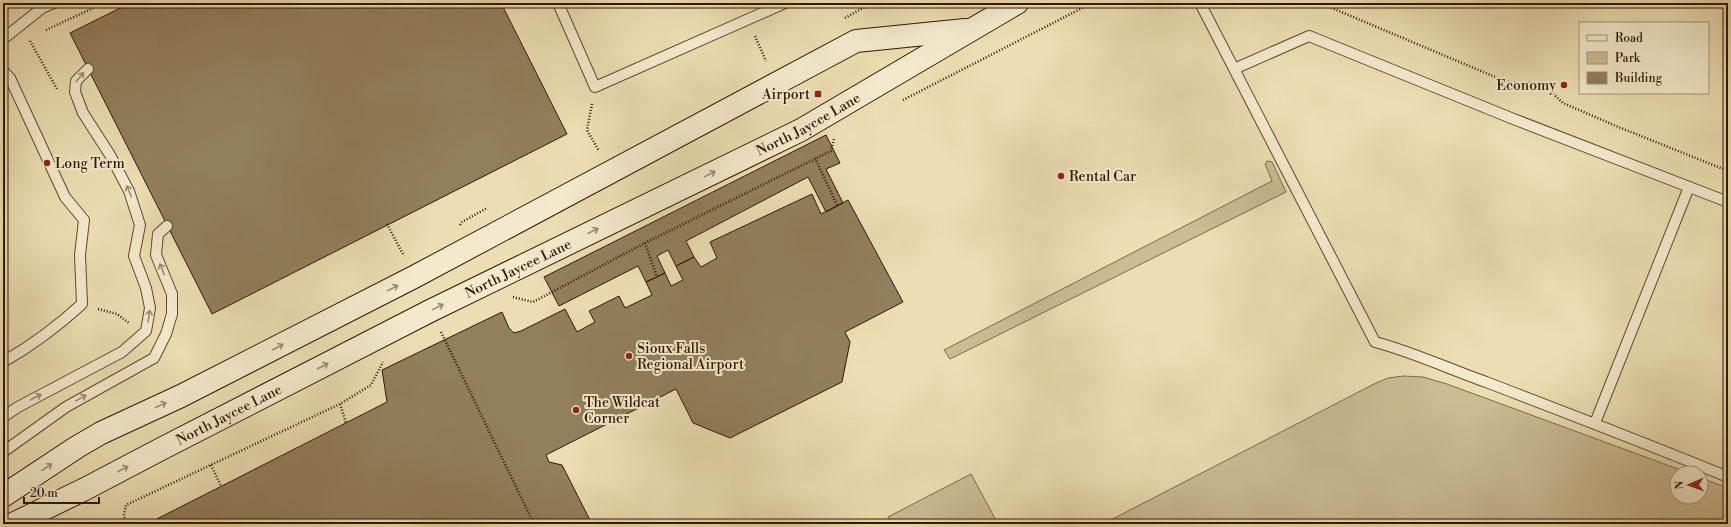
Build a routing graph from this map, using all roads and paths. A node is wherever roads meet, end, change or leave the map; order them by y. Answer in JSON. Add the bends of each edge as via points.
{"nodes":[{"id":1,"x":54,"y":3,"type":"edge"},
{"id":2,"x":558,"y":3,"type":"edge"},
{"id":3,"x":785,"y":3,"type":"edge"},
{"id":4,"x":1017,"y":3,"type":"edge"},
{"id":5,"x":1092,"y":3,"type":"edge"},
{"id":6,"x":1200,"y":3,"type":"edge"},
{"id":7,"x":1320,"y":3,"type":"edge"},
{"id":8,"x":748,"y":20,"type":"junction"},
{"id":9,"x":974,"y":29,"type":"junction"},
{"id":10,"x":3,"y":39,"type":"edge"},
{"id":11,"x":766,"y":61,"type":"dead end"},
{"id":12,"x":88,"y":69,"type":"dead end"},
{"id":13,"x":1234,"y":69,"type":"junction"},
{"id":14,"x":3,"y":71,"type":"edge"},
{"id":15,"x":595,"y":87,"type":"junction"},
{"id":16,"x":898,"y":103,"type":"dead end"},
{"id":17,"x":835,"y":135,"type":"dead end"},
{"id":18,"x":600,"y":151,"type":"dead end"},
{"id":19,"x":815,"y":158,"type":"junction"},
{"id":20,"x":1728,"y":171,"type":"edge"},
{"id":21,"x":1689,"y":187,"type":"junction"},
{"id":22,"x":1728,"y":202,"type":"edge"},
{"id":23,"x":837,"y":205,"type":"dead end"},
{"id":24,"x":387,"y":224,"type":"dead end"},
{"id":25,"x":167,"y":226,"type":"dead end"},
{"id":26,"x":645,"y":243,"type":"junction"},
{"id":27,"x":407,"y":262,"type":"dead end"},
{"id":28,"x":657,"y":277,"type":"dead end"},
{"id":29,"x":513,"y":297,"type":"dead end"},
{"id":30,"x":434,"y":333,"type":"dead end"},
{"id":31,"x":387,"y":360,"type":"dead end"},
{"id":32,"x":3,"y":362,"type":"edge"},
{"id":33,"x":340,"y":404,"type":"junction"},
{"id":34,"x":3,"y":417,"type":"edge"},
{"id":35,"x":346,"y":423,"type":"dead end"},
{"id":36,"x":1595,"y":423,"type":"junction"},
{"id":37,"x":3,"y":452,"type":"edge"},
{"id":38,"x":211,"y":465,"type":"junction"},
{"id":39,"x":1728,"y":477,"type":"edge"},
{"id":40,"x":221,"y":486,"type":"dead end"},
{"id":41,"x":3,"y":496,"type":"edge"},
{"id":42,"x":13,"y":524,"type":"edge"},
{"id":43,"x":126,"y":524,"type":"edge"},
{"id":44,"x":534,"y":524,"type":"edge"}],
"edges":[{"from":1,"to":10,"type":"lane","via":[[42,8]]},
{"from":2,"to":15,"type":"lane"},
{"from":3,"to":8,"type":"lane"},
{"from":4,"to":9,"type":"main road","name":"North Jaycee Lane"},
{"from":5,"to":16,"type":"path"},
{"from":6,"to":13,"type":"lane"},
{"from":7,"to":20,"type":"path","via":[[1507,82],[1531,84],[1548,89],[1563,103]]},
{"from":8,"to":11,"type":"path"},
{"from":8,"to":15,"type":"lane"},
{"from":41,"to":9,"type":"main road","one_way":true,"via":[[101,433],[181,396],[414,277],[856,41]]},
{"from":42,"to":9,"type":"main road","name":"North Jaycee Lane","one_way":true,"via":[[430,311],[800,130]]},
{"from":34,"to":12,"type":"lane","one_way":true,"via":[[122,352],[146,331],[150,308],[146,288],[134,256],[140,225],[138,218],[129,191],[83,113],[75,92],[76,81]]},
{"from":13,"to":21,"type":"lane","via":[[1309,36]]},
{"from":13,"to":36,"type":"lane","via":[[1375,342]]},
{"from":14,"to":32,"type":"lane","via":[[10,78],[65,197],[84,220],[80,255],[82,304],[22,351]]},
{"from":15,"to":18,"type":"path","via":[[587,130]]},
{"from":17,"to":19,"type":"path","via":[[831,151]]},
{"from":19,"to":23,"type":"path"},
{"from":19,"to":26,"type":"path"},
{"from":21,"to":22,"type":"lane"},
{"from":21,"to":36,"type":"lane"},
{"from":24,"to":27,"type":"path"},
{"from":37,"to":25,"type":"lane","one_way":true,"via":[[66,407],[154,358],[166,334],[172,314],[172,294],[156,255],[158,234]]},
{"from":26,"to":28,"type":"path"},
{"from":26,"to":29,"type":"path","via":[[533,302]]},
{"from":30,"to":44,"type":"path","via":[[440,330]]},
{"from":31,"to":33,"type":"path","via":[[383,362],[371,385]]},
{"from":33,"to":35,"type":"path"},
{"from":33,"to":38,"type":"path"},
{"from":36,"to":39,"type":"lane"},
{"from":38,"to":40,"type":"path"},
{"from":38,"to":43,"type":"path","via":[[126,505]]}]}
